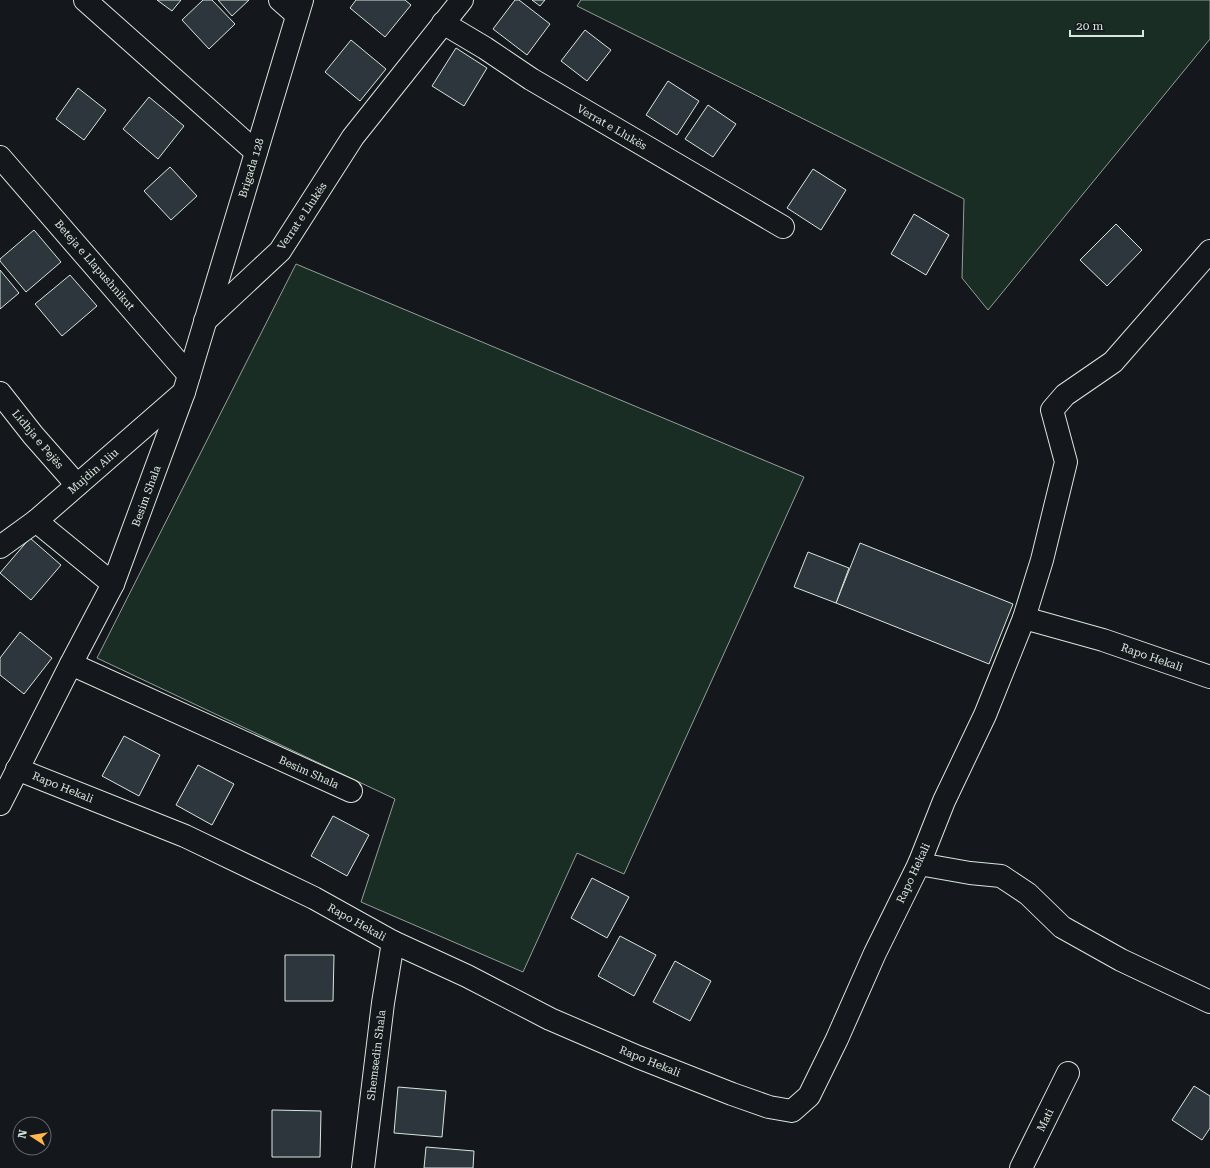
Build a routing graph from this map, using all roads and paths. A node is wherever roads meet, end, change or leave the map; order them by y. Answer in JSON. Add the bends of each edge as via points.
{"nodes":[{"id":1,"x":85,"y":0,"type":"edge"},
{"id":2,"x":280,"y":0,"type":"edge"},
{"id":3,"x":462,"y":0,"type":"edge"},
{"id":4,"x":299,"y":8,"type":"edge"},
{"id":5,"x":443,"y":23,"type":"junction"},
{"id":6,"x":256,"y":152,"type":"junction"},
{"id":7,"x":0,"y":157,"type":"edge"},
{"id":8,"x":782,"y":227,"type":"dead end"},
{"id":9,"x":1210,"y":251,"type":"edge"},
{"id":10,"x":205,"y":322,"type":"junction"},
{"id":11,"x":187,"y":383,"type":"junction"},
{"id":12,"x":0,"y":393,"type":"edge"},
{"id":13,"x":77,"y":485,"type":"junction"},
{"id":14,"x":36,"y":521,"type":"junction"},
{"id":15,"x":0,"y":547,"type":"edge"},
{"id":16,"x":113,"y":584,"type":"junction"},
{"id":17,"x":1024,"y":618,"type":"junction"},
{"id":18,"x":71,"y":664,"type":"junction"},
{"id":19,"x":1210,"y":677,"type":"edge"},
{"id":20,"x":17,"y":769,"type":"junction"},
{"id":21,"x":351,"y":791,"type":"dead end"},
{"id":22,"x":0,"y":804,"type":"edge"},
{"id":23,"x":919,"y":864,"type":"junction"},
{"id":24,"x":393,"y":942,"type":"junction"},
{"id":25,"x":1210,"y":1002,"type":"edge"},
{"id":26,"x":1068,"y":1073,"type":"dead end"},
{"id":27,"x":363,"y":1168,"type":"edge"},
{"id":28,"x":1021,"y":1168,"type":"edge"}],
"edges":[{"from":1,"to":6,"type":"street"},
{"from":2,"to":4,"type":"street","name":"Brigada 128"},
{"from":3,"to":5,"type":"street","name":"Verrat e Llukës"},
{"from":4,"to":6,"type":"street","name":"Brigada 128"},
{"from":5,"to":8,"type":"street","name":"Verrat e Llukës","via":[[531,79]]},
{"from":5,"to":10,"type":"street","name":"Verrat e Llukës","via":[[353,137],[280,251]]},
{"from":6,"to":10,"type":"street","name":"Brigada 128"},
{"from":7,"to":11,"type":"street","name":"Beteja e Llapushnikut"},
{"from":9,"to":17,"type":"street","name":"Rapo Hekali","via":[[1113,362],[1065,395],[1052,410],[1066,462],[1042,560]]},
{"from":10,"to":11,"type":"street","name":"Besim Shala"},
{"from":11,"to":13,"type":"street","name":"Mujdin Aliu"},
{"from":11,"to":16,"type":"street","name":"Besim Shala"},
{"from":12,"to":13,"type":"street","name":"Lidhja e Pejës"},
{"from":13,"to":14,"type":"street","name":"Mujdin Aliu"},
{"from":14,"to":15,"type":"street","name":"Mujdin Aliu"},
{"from":14,"to":16,"type":"street"},
{"from":16,"to":18,"type":"street","name":"Besim Shala"},
{"from":17,"to":19,"type":"street","name":"Rapo Hekali","via":[[1103,640]]},
{"from":17,"to":23,"type":"street","name":"Rapo Hekali","via":[[985,715],[944,801]]},
{"from":18,"to":20,"type":"street","name":"Besim Shala"},
{"from":18,"to":21,"type":"street","name":"Besim Shala"},
{"from":20,"to":22,"type":"street","name":"Besim Shala"},
{"from":20,"to":24,"type":"street","name":"Rapo Hekali","via":[[185,836],[314,898]]},
{"from":23,"to":24,"type":"street","name":"Rapo Hekali","via":[[808,1096],[792,1111],[747,1100],[638,1057],[550,1019],[467,976]]},
{"from":23,"to":25,"type":"street","via":[[1001,876],[1028,894],[1062,926],[1121,960]]},
{"from":24,"to":27,"type":"street","name":"Shemsedin Shala"},
{"from":26,"to":28,"type":"street","name":"Mati"}]}
